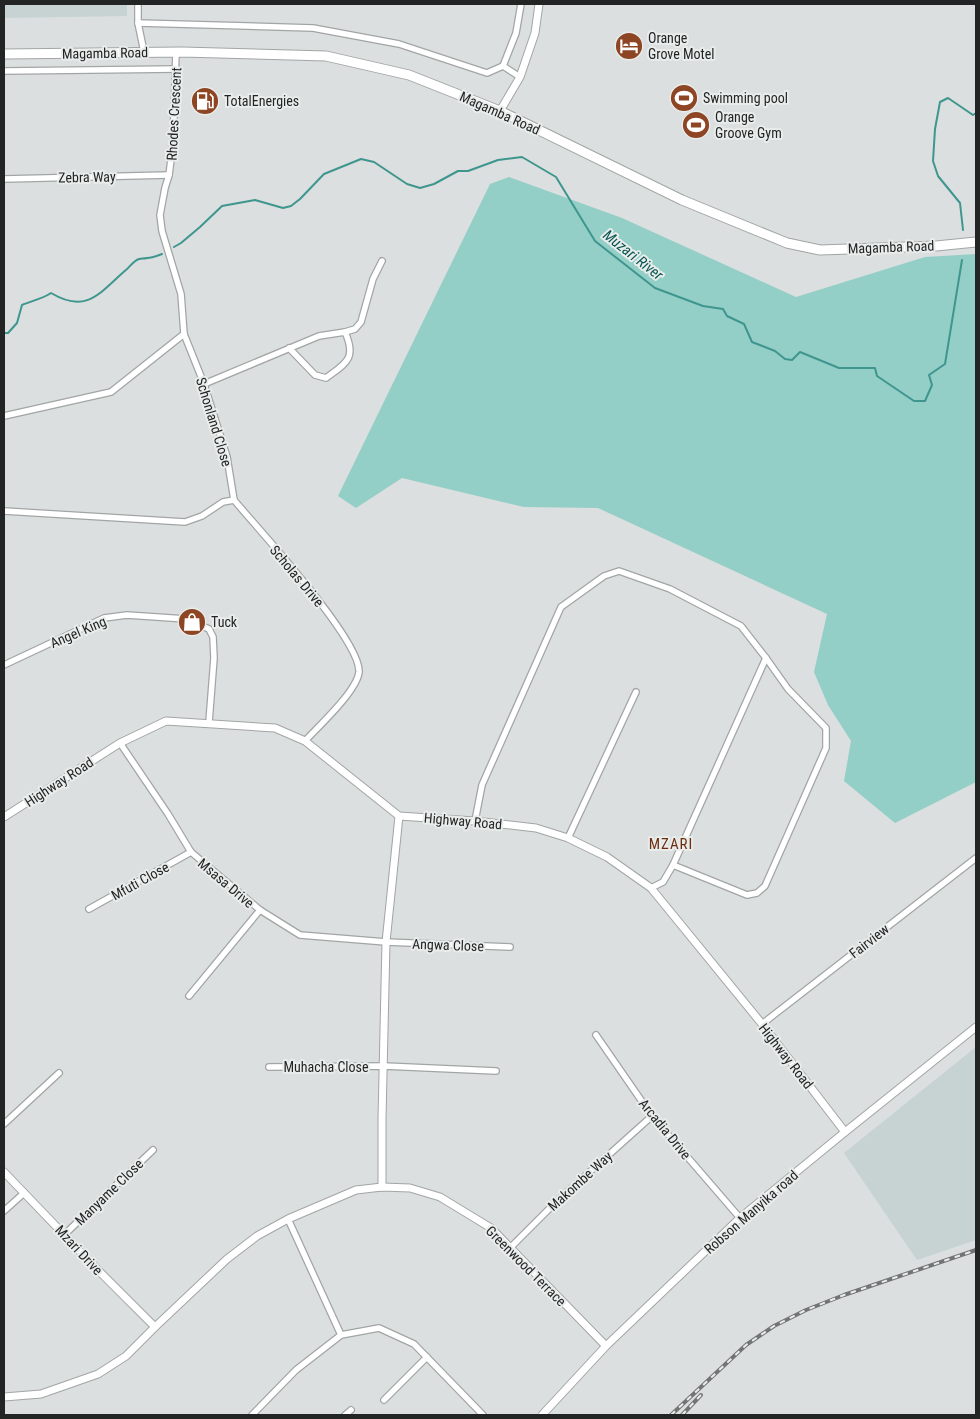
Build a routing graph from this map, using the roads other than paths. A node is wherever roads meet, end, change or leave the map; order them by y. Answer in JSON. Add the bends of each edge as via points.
{"nodes":[{"id":1,"x":138,"y":4,"type":"edge"},
{"id":2,"x":521,"y":4,"type":"edge"},
{"id":3,"x":539,"y":4,"type":"edge"},
{"id":4,"x":138,"y":23,"type":"junction"},
{"id":5,"x":144,"y":52,"type":"junction"},
{"id":6,"x":176,"y":52,"type":"junction"},
{"id":7,"x":4,"y":54,"type":"edge"},
{"id":8,"x":503,"y":66,"type":"junction"},
{"id":9,"x":177,"y":69,"type":"junction"},
{"id":10,"x":4,"y":70,"type":"edge"},
{"id":11,"x":520,"y":77,"type":"junction"},
{"id":12,"x":500,"y":112,"type":"junction"},
{"id":13,"x":170,"y":175,"type":"junction"},
{"id":14,"x":4,"y":179,"type":"edge"},
{"id":15,"x":976,"y":242,"type":"edge"},
{"id":16,"x":382,"y":261,"type":"dead end"},
{"id":17,"x":345,"y":332,"type":"junction"},
{"id":18,"x":184,"y":334,"type":"junction"},
{"id":19,"x":289,"y":348,"type":"junction"},
{"id":20,"x":204,"y":384,"type":"junction"},
{"id":21,"x":4,"y":416,"type":"edge"},
{"id":22,"x":234,"y":500,"type":"junction"},
{"id":23,"x":4,"y":511,"type":"edge"},
{"id":24,"x":766,"y":658,"type":"junction"},
{"id":25,"x":4,"y":665,"type":"edge"},
{"id":26,"x":636,"y":692,"type":"dead end"},
{"id":27,"x":209,"y":722,"type":"junction"},
{"id":28,"x":305,"y":741,"type":"junction"},
{"id":29,"x":120,"y":743,"type":"junction"},
{"id":30,"x":399,"y":816,"type":"junction"},
{"id":31,"x":4,"y":817,"type":"edge"},
{"id":32,"x":475,"y":821,"type":"junction"},
{"id":33,"x":568,"y":838,"type":"junction"},
{"id":34,"x":191,"y":852,"type":"junction"},
{"id":35,"x":976,"y":858,"type":"edge"},
{"id":36,"x":672,"y":865,"type":"junction"},
{"id":37,"x":651,"y":888,"type":"junction"},
{"id":38,"x":89,"y":909,"type":"dead end"},
{"id":39,"x":260,"y":910,"type":"junction"},
{"id":40,"x":386,"y":942,"type":"junction"},
{"id":41,"x":510,"y":947,"type":"dead end"},
{"id":42,"x":189,"y":996,"type":"dead end"},
{"id":43,"x":762,"y":1024,"type":"junction"},
{"id":44,"x":976,"y":1027,"type":"edge"},
{"id":45,"x":596,"y":1035,"type":"dead end"},
{"id":46,"x":384,"y":1066,"type":"junction"},
{"id":47,"x":269,"y":1067,"type":"dead end"},
{"id":48,"x":496,"y":1071,"type":"dead end"},
{"id":49,"x":60,"y":1073,"type":"dead end"},
{"id":50,"x":652,"y":1116,"type":"junction"},
{"id":51,"x":4,"y":1124,"type":"edge"},
{"id":52,"x":845,"y":1132,"type":"junction"},
{"id":53,"x":153,"y":1150,"type":"dead end"},
{"id":54,"x":4,"y":1172,"type":"edge"},
{"id":55,"x":382,"y":1187,"type":"junction"},
{"id":56,"x":24,"y":1193,"type":"junction"},
{"id":57,"x":4,"y":1211,"type":"edge"},
{"id":58,"x":740,"y":1218,"type":"junction"},
{"id":59,"x":288,"y":1220,"type":"junction"},
{"id":60,"x":65,"y":1234,"type":"junction"},
{"id":61,"x":510,"y":1248,"type":"junction"},
{"id":62,"x":154,"y":1326,"type":"junction"},
{"id":63,"x":341,"y":1335,"type":"junction"},
{"id":64,"x":606,"y":1346,"type":"junction"},
{"id":65,"x":427,"y":1357,"type":"junction"},
{"id":66,"x":4,"y":1397,"type":"edge"},
{"id":67,"x":384,"y":1400,"type":"dead end"},
{"id":68,"x":351,"y":1410,"type":"dead end"},
{"id":69,"x":252,"y":1415,"type":"edge"},
{"id":70,"x":345,"y":1415,"type":"edge"},
{"id":71,"x":483,"y":1415,"type":"edge"},
{"id":72,"x":542,"y":1415,"type":"edge"}],
"edges":[{"from":1,"to":4,"type":"street"},
{"from":2,"to":8,"type":"street","via":[[516,33]]},
{"from":3,"to":11,"type":"street","via":[[535,33]]},
{"from":4,"to":5,"type":"street"},
{"from":4,"to":8,"type":"street","via":[[313,28],[399,44],[488,73]]},
{"from":5,"to":6,"type":"highway","name":"Magamba Road"},
{"from":5,"to":7,"type":"highway","name":"Magamba Road"},
{"from":6,"to":9,"type":"street","name":"Rhodes Crescent"},
{"from":6,"to":12,"type":"highway","name":"Magamba Road","via":[[326,56],[409,75]]},
{"from":8,"to":11,"type":"street"},
{"from":9,"to":10,"type":"street"},
{"from":9,"to":13,"type":"street","name":"Rhodes Crescent"},
{"from":11,"to":12,"type":"street"},
{"from":12,"to":15,"type":"highway","name":"Magamba Road","via":[[682,200],[788,243],[820,250]]},
{"from":13,"to":14,"type":"street","name":"Zebra Way"},
{"from":13,"to":18,"type":"street","name":"Schonland Close","via":[[160,215],[182,294]]},
{"from":16,"to":17,"type":"street","via":[[373,279],[361,322],[355,329]]},
{"from":17,"to":19,"type":"street","via":[[319,336]]},
{"from":17,"to":19,"type":"street","via":[[351,346],[346,363],[326,378],[315,374]]},
{"from":18,"to":20,"type":"street","name":"Schonland Close"},
{"from":18,"to":21,"type":"street","via":[[111,392]]},
{"from":19,"to":20,"type":"street"},
{"from":20,"to":22,"type":"street","name":"Schonland Close","via":[[227,457]]},
{"from":22,"to":23,"type":"street","via":[[223,502],[202,516],[185,522]]},
{"from":22,"to":28,"type":"street","name":"Scholas Drive","via":[[334,620],[356,655],[359,672],[354,688]]},
{"from":24,"to":32,"type":"street","via":[[741,626],[670,589],[619,571],[604,576],[561,607],[482,785]]},
{"from":24,"to":36,"type":"street"},
{"from":24,"to":36,"type":"street","via":[[788,689],[826,728],[826,748],[766,886],[747,895]]},
{"from":25,"to":27,"type":"street","name":"Angel King","via":[[104,618],[127,615],[186,619],[209,629],[213,637]]},
{"from":26,"to":33,"type":"street"},
{"from":27,"to":28,"type":"street","name":"Highway Road","via":[[275,728]]},
{"from":27,"to":29,"type":"street","name":"Highway Road","via":[[166,721]]},
{"from":28,"to":30,"type":"street","name":"Highway Road"},
{"from":29,"to":31,"type":"street","name":"Highway Road"},
{"from":29,"to":34,"type":"street","name":"Msasa Drive"},
{"from":30,"to":32,"type":"street","name":"Highway Road"},
{"from":30,"to":40,"type":"street"},
{"from":32,"to":33,"type":"street","name":"Highway Road","via":[[536,828]]},
{"from":33,"to":37,"type":"street","name":"Highway Road","via":[[607,856]]},
{"from":34,"to":38,"type":"street","name":"Mfuti Close"},
{"from":34,"to":39,"type":"street","name":"Msasa Drive"},
{"from":35,"to":43,"type":"street","name":"Fairview"},
{"from":36,"to":37,"type":"street","via":[[663,882]]},
{"from":37,"to":43,"type":"street","name":"Highway Road"},
{"from":39,"to":40,"type":"street","name":"Msasa Drive","via":[[300,935]]},
{"from":39,"to":42,"type":"street"},
{"from":40,"to":41,"type":"street","name":"Angwa Close"},
{"from":40,"to":46,"type":"street"},
{"from":43,"to":52,"type":"street","name":"Highway Road"},
{"from":44,"to":52,"type":"street","name":"Robson Manyika road"},
{"from":45,"to":50,"type":"street","name":"Arcadia Drive"},
{"from":46,"to":47,"type":"street","name":"Muhacha Close"},
{"from":46,"to":48,"type":"street","name":"Muhacha Close"},
{"from":46,"to":55,"type":"street"},
{"from":49,"to":51,"type":"street"},
{"from":50,"to":58,"type":"street","name":"Arcadia Drive"},
{"from":50,"to":61,"type":"street","name":"Makombe Way"},
{"from":52,"to":58,"type":"street","name":"Robson Manyika road"},
{"from":53,"to":60,"type":"street","name":"Manyame Close"},
{"from":54,"to":56,"type":"street","name":"Mzari Drive"},
{"from":55,"to":59,"type":"street","name":"Greenwood Terrace","via":[[356,1190]]},
{"from":55,"to":61,"type":"street","name":"Greenwood Terrace","via":[[410,1188],[440,1197],[491,1228]]},
{"from":56,"to":57,"type":"street"},
{"from":56,"to":60,"type":"street","name":"Mzari Drive"},
{"from":58,"to":64,"type":"street","name":"Robson Manyika road"},
{"from":59,"to":62,"type":"street","name":"Greenwood Terrace","via":[[257,1236],[227,1259]]},
{"from":59,"to":63,"type":"street"},
{"from":60,"to":62,"type":"street","name":"Mzari Drive"},
{"from":61,"to":64,"type":"street","name":"Greenwood Terrace"},
{"from":62,"to":66,"type":"street","name":"Greenwood Terrace","via":[[126,1356],[98,1374],[41,1394]]},
{"from":63,"to":65,"type":"street","via":[[379,1328],[414,1344]]},
{"from":63,"to":69,"type":"street","via":[[296,1370]]},
{"from":64,"to":72,"type":"street","name":"Robson Manyika road"},
{"from":65,"to":67,"type":"street"},
{"from":65,"to":71,"type":"street"},
{"from":68,"to":70,"type":"street"}]}
